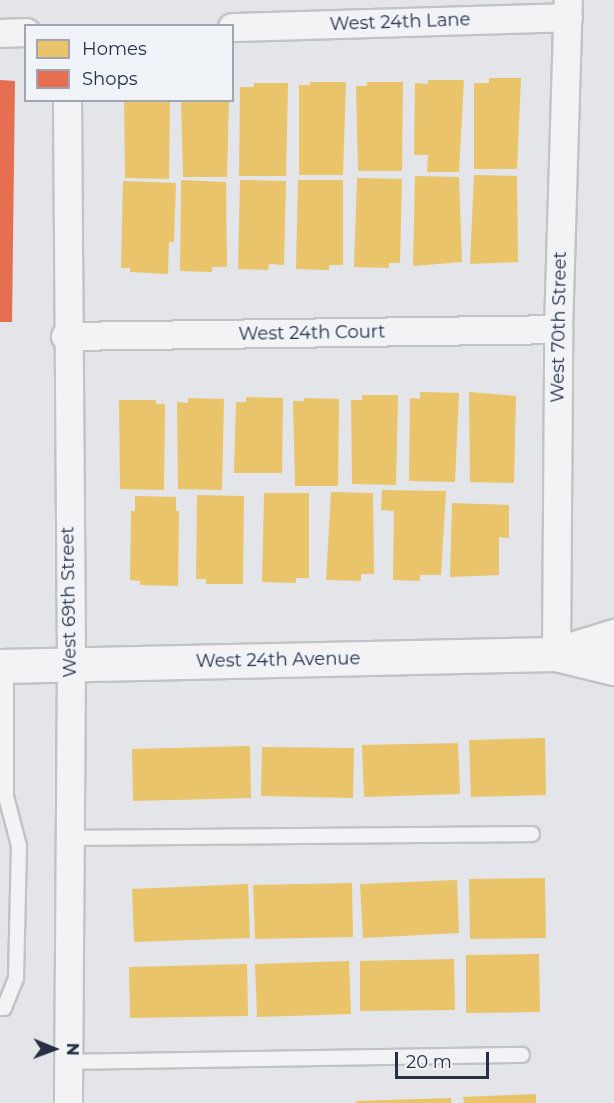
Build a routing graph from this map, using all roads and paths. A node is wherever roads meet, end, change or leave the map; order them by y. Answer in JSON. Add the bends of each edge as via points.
{"nodes":[{"id":1,"x":568,"y":9,"type":"edge"},
{"id":2,"x":234,"y":27,"type":"edge"},
{"id":3,"x":24,"y":32,"type":"edge"},
{"id":4,"x":0,"y":33,"type":"edge"},
{"id":5,"x":67,"y":102,"type":"edge"},
{"id":6,"x":558,"y":329,"type":"junction"},
{"id":7,"x":65,"y":336,"type":"junction"},
{"id":8,"x":614,"y":636,"type":"edge"},
{"id":9,"x":556,"y":654,"type":"junction"},
{"id":10,"x":71,"y":664,"type":"junction"},
{"id":11,"x":3,"y":666,"type":"edge"},
{"id":12,"x":614,"y":668,"type":"edge"},
{"id":13,"x":3,"y":796,"type":"edge"},
{"id":14,"x":532,"y":834,"type":"dead end"},
{"id":15,"x":70,"y":838,"type":"junction"},
{"id":16,"x":0,"y":1008,"type":"edge"},
{"id":17,"x":522,"y":1055,"type":"dead end"},
{"id":18,"x":68,"y":1062,"type":"junction"},
{"id":19,"x":68,"y":1103,"type":"edge"}],
"edges":[{"from":1,"to":2,"type":"street","name":"West 24th Lane"},
{"from":1,"to":6,"type":"street","name":"West 70th Street"},
{"from":3,"to":4,"type":"street"},
{"from":5,"to":7,"type":"street","name":"West 69th Street"},
{"from":6,"to":7,"type":"street","name":"West 24th Court"},
{"from":6,"to":9,"type":"street","name":"West 70th Street"},
{"from":7,"to":10,"type":"street","name":"West 69th Street"},
{"from":8,"to":9,"type":"street","name":"West 24th Avenue"},
{"from":9,"to":10,"type":"street","name":"West 24th Avenue"},
{"from":9,"to":12,"type":"street","name":"West 24th Avenue"},
{"from":10,"to":11,"type":"street","name":"West 24th Avenue"},
{"from":10,"to":15,"type":"street","name":"West 69th Street"},
{"from":11,"to":13,"type":"lane"},
{"from":13,"to":16,"type":"lane","via":[[19,846],[16,978],[4,1008]]},
{"from":14,"to":15,"type":"lane"},
{"from":15,"to":18,"type":"street","name":"West 69th Street"},
{"from":17,"to":18,"type":"lane"},
{"from":18,"to":19,"type":"street","name":"West 69th Street"}]}
